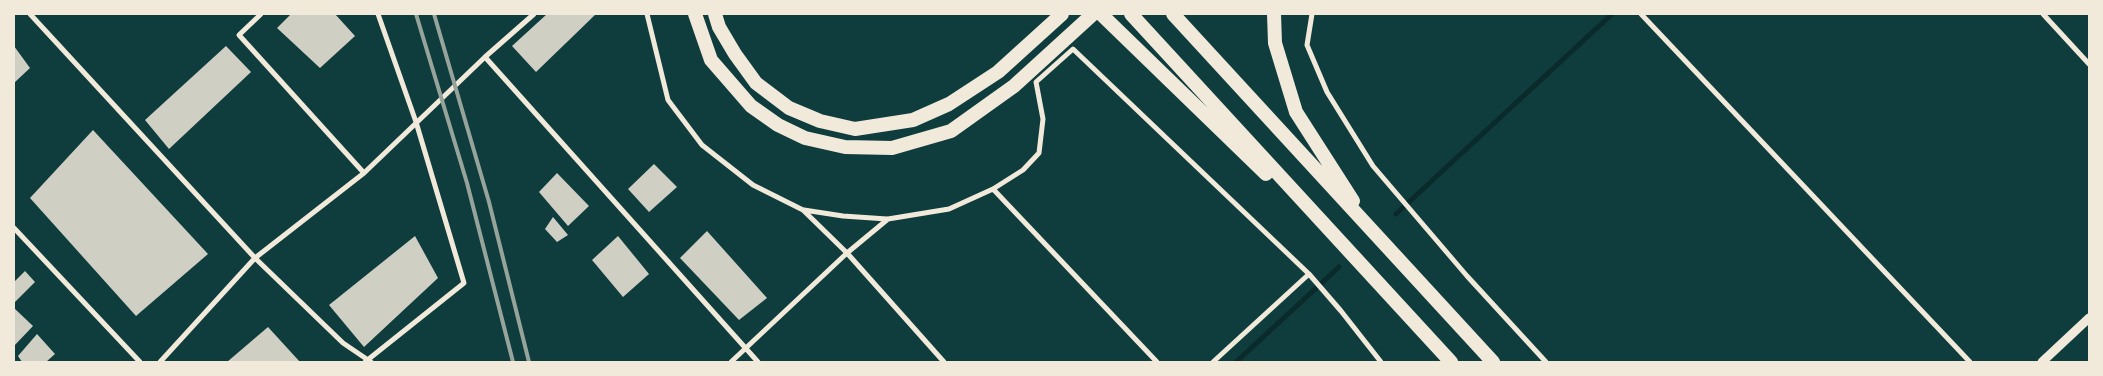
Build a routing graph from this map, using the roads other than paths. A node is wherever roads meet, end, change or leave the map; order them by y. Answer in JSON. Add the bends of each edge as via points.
{"nodes":[{"id":1,"x":30,"y":14,"type":"edge"},
{"id":2,"x":261,"y":14,"type":"edge"},
{"id":3,"x":378,"y":14,"type":"edge"},
{"id":4,"x":534,"y":14,"type":"edge"},
{"id":5,"x":647,"y":14,"type":"edge"},
{"id":6,"x":695,"y":14,"type":"edge"},
{"id":7,"x":715,"y":14,"type":"edge"},
{"id":8,"x":1062,"y":14,"type":"edge"},
{"id":9,"x":1093,"y":14,"type":"edge"},
{"id":10,"x":1101,"y":14,"type":"edge"},
{"id":11,"x":1132,"y":14,"type":"edge"},
{"id":12,"x":1173,"y":14,"type":"edge"},
{"id":13,"x":1274,"y":14,"type":"edge"},
{"id":14,"x":1312,"y":14,"type":"edge"},
{"id":15,"x":1642,"y":14,"type":"edge"},
{"id":16,"x":2043,"y":14,"type":"edge"},
{"id":17,"x":485,"y":57,"type":"junction"},
{"id":18,"x":2089,"y":64,"type":"edge"},
{"id":19,"x":416,"y":122,"type":"junction"},
{"id":20,"x":364,"y":172,"type":"junction"},
{"id":21,"x":994,"y":189,"type":"junction"},
{"id":22,"x":803,"y":210,"type":"junction"},
{"id":23,"x":888,"y":219,"type":"junction"},
{"id":24,"x":14,"y":228,"type":"edge"},
{"id":25,"x":1374,"y":234,"type":"junction"},
{"id":26,"x":847,"y":253,"type":"junction"},
{"id":27,"x":255,"y":258,"type":"junction"},
{"id":28,"x":1310,"y":276,"type":"junction"},
{"id":29,"x":1371,"y":276,"type":"junction"},
{"id":30,"x":2089,"y":318,"type":"edge"},
{"id":31,"x":746,"y":349,"type":"junction"},
{"id":32,"x":368,"y":361,"type":"edge"},
{"id":33,"x":140,"y":362,"type":"edge"},
{"id":34,"x":160,"y":362,"type":"edge"},
{"id":35,"x":731,"y":362,"type":"edge"},
{"id":36,"x":758,"y":362,"type":"edge"},
{"id":37,"x":944,"y":362,"type":"edge"},
{"id":38,"x":1157,"y":362,"type":"edge"},
{"id":39,"x":1213,"y":362,"type":"edge"},
{"id":40,"x":1381,"y":362,"type":"edge"},
{"id":41,"x":1451,"y":362,"type":"edge"},
{"id":42,"x":1493,"y":362,"type":"edge"},
{"id":43,"x":1546,"y":362,"type":"edge"},
{"id":44,"x":1970,"y":362,"type":"edge"},
{"id":45,"x":2042,"y":362,"type":"edge"}],
"edges":[{"from":1,"to":27,"type":"street"},
{"from":2,"to":20,"type":"street","via":[[239,35]]},
{"from":3,"to":19,"type":"street"},
{"from":4,"to":17,"type":"street"},
{"from":5,"to":22,"type":"street","via":[[668,100],[702,145],[753,185]]},
{"from":6,"to":9,"type":"highway","via":[[711,60],[751,106],[778,125],[805,138],[845,147],[892,148],[951,131],[1014,86]]},
{"from":7,"to":8,"type":"highway","via":[[735,54],[756,83],[789,108],[820,121],[855,130],[913,120],[949,104],[998,72]]},
{"from":10,"to":29,"type":"highway"},
{"from":11,"to":29,"type":"highway"},
{"from":12,"to":25,"type":"highway"},
{"from":13,"to":25,"type":"highway","via":[[1274,43],[1296,112]]},
{"from":14,"to":43,"type":"street","via":[[1307,45],[1327,92],[1373,166]]},
{"from":15,"to":44,"type":"street"},
{"from":16,"to":18,"type":"street"},
{"from":17,"to":19,"type":"street"},
{"from":17,"to":31,"type":"street"},
{"from":19,"to":20,"type":"street"},
{"from":19,"to":32,"type":"street","via":[[464,283]]},
{"from":20,"to":27,"type":"street"},
{"from":21,"to":23,"type":"street","via":[[949,209]]},
{"from":21,"to":28,"type":"street","via":[[1022,170],[1039,153],[1043,119],[1036,82],[1073,49]]},
{"from":21,"to":38,"type":"street"},
{"from":22,"to":23,"type":"street"},
{"from":22,"to":26,"type":"street"},
{"from":23,"to":26,"type":"street"},
{"from":24,"to":33,"type":"street"},
{"from":25,"to":42,"type":"highway"},
{"from":26,"to":31,"type":"street"},
{"from":26,"to":37,"type":"street"},
{"from":27,"to":32,"type":"street","via":[[343,343]]},
{"from":27,"to":34,"type":"street"},
{"from":28,"to":39,"type":"street"},
{"from":28,"to":40,"type":"street"},
{"from":29,"to":41,"type":"highway"},
{"from":30,"to":45,"type":"street"},
{"from":31,"to":35,"type":"street"},
{"from":31,"to":36,"type":"street"}]}
